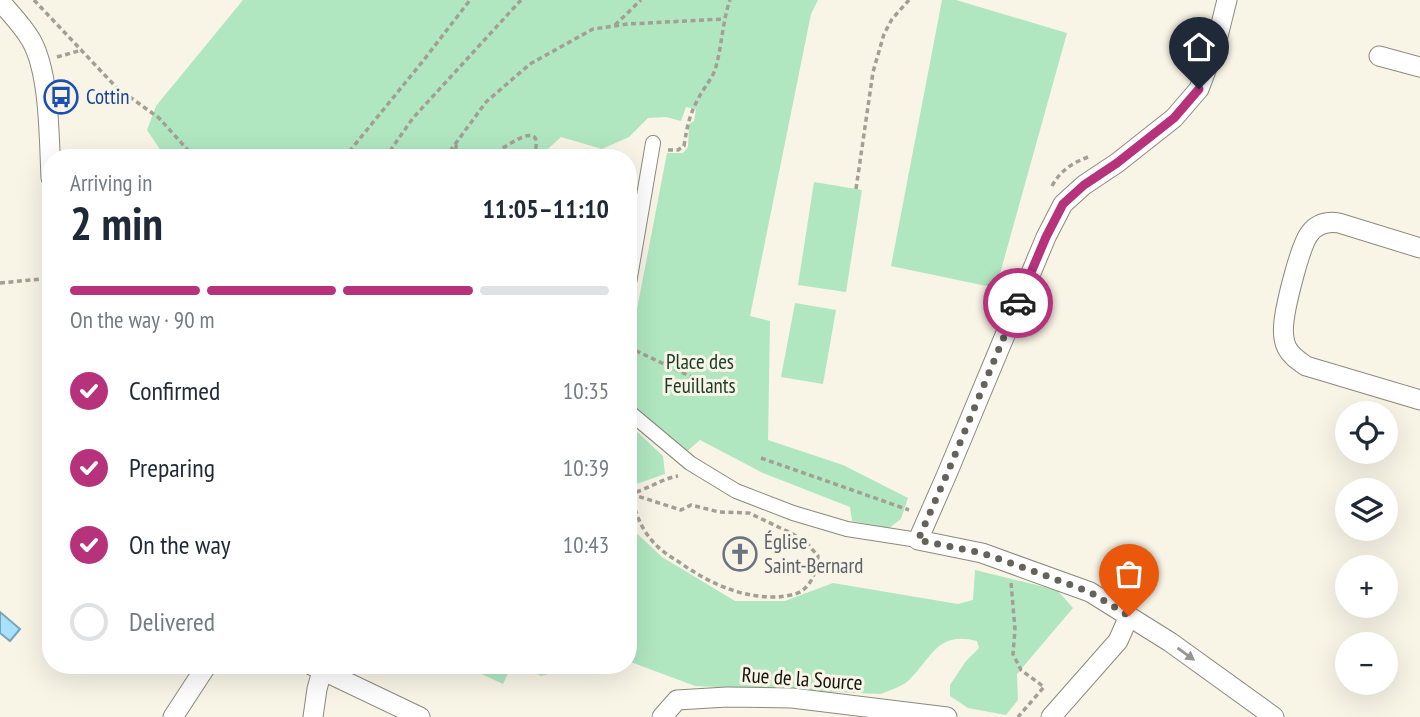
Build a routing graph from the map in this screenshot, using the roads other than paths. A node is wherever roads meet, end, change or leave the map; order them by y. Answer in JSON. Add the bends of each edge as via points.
{"nodes":[{"id":1,"x":1227,"y":0,"type":"edge"},
{"id":2,"x":0,"y":1,"type":"edge"},
{"id":3,"x":1379,"y":56,"type":"dead end"},
{"id":4,"x":1420,"y":67,"type":"edge"},
{"id":5,"x":653,"y":145,"type":"road end"},
{"id":6,"x":49,"y":149,"type":"edge"},
{"id":7,"x":637,"y":237,"type":"edge"},
{"id":8,"x":1420,"y":247,"type":"edge"},
{"id":9,"x":1420,"y":400,"type":"edge"},
{"id":10,"x":637,"y":419,"type":"edge"},
{"id":11,"x":918,"y":540,"type":"junction"},
{"id":12,"x":1129,"y":616,"type":"junction"},
{"id":13,"x":201,"y":674,"type":"edge"},
{"id":14,"x":317,"y":674,"type":"edge"},
{"id":15,"x":330,"y":674,"type":"edge"},
{"id":16,"x":173,"y":717,"type":"edge"},
{"id":17,"x":313,"y":717,"type":"edge"},
{"id":18,"x":421,"y":717,"type":"edge"},
{"id":19,"x":662,"y":717,"type":"edge"},
{"id":20,"x":947,"y":717,"type":"edge"},
{"id":21,"x":1051,"y":717,"type":"edge"},
{"id":22,"x":1274,"y":717,"type":"edge"}],
"edges":[{"from":1,"to":11,"type":"street","via":[[1199,89],[1174,118],[1063,204]]},
{"from":2,"to":6,"type":"street","via":[[30,38],[40,62]]},
{"from":3,"to":4,"type":"street"},
{"from":5,"to":7,"type":"street"},
{"from":8,"to":9,"type":"street","via":[[1339,223],[1327,222],[1312,230],[1300,254],[1283,334],[1286,347],[1306,366]]},
{"from":10,"to":11,"type":"street","via":[[690,463],[736,491],[847,530]]},
{"from":11,"to":12,"type":"street","via":[[982,553],[1090,592]]},
{"from":12,"to":21,"type":"street","via":[[1118,641]]},
{"from":12,"to":22,"type":"street","one_way":true},
{"from":13,"to":16,"type":"street"},
{"from":14,"to":17,"type":"street"},
{"from":15,"to":18,"type":"street"},
{"from":19,"to":20,"type":"street","name":"Rue de la Source","via":[[677,700],[727,696],[792,698]]}]}
